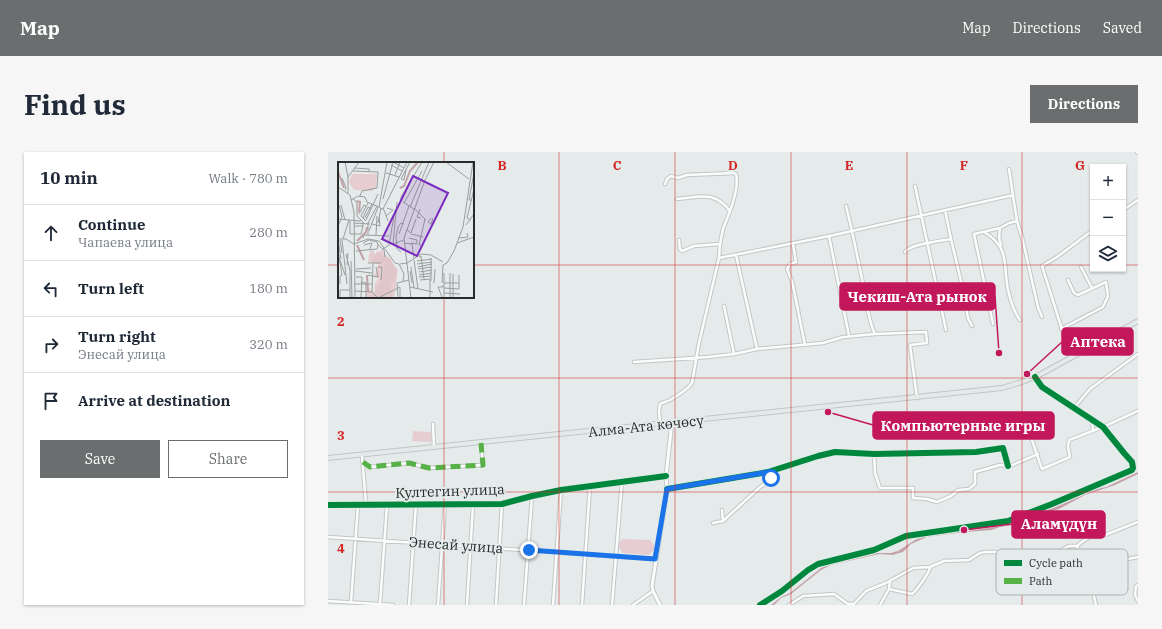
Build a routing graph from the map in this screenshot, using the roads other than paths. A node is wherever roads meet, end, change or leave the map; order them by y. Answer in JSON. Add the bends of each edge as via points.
{"nodes":[{"id":1,"x":1008,"y":169,"type":"dead end"},
{"id":2,"x":665,"y":184,"type":"dead end"},
{"id":3,"x":915,"y":186,"type":"dead end"},
{"id":4,"x":1013,"y":196,"type":"junction"},
{"id":5,"x":677,"y":199,"type":"dead end"},
{"id":6,"x":1138,"y":200,"type":"edge"},
{"id":7,"x":846,"y":206,"type":"dead end"},
{"id":8,"x":1126,"y":208,"type":"edge"},
{"id":9,"x":945,"y":210,"type":"junction"},
{"id":10,"x":730,"y":211,"type":"junction"},
{"id":11,"x":922,"y":215,"type":"junction"},
{"id":12,"x":1017,"y":220,"type":"junction"},
{"id":13,"x":1000,"y":228,"type":"junction"},
{"id":14,"x":853,"y":231,"type":"junction"},
{"id":15,"x":983,"y":232,"type":"junction"},
{"id":16,"x":1090,"y":232,"type":"edge"},
{"id":17,"x":829,"y":236,"type":"junction"},
{"id":18,"x":951,"y":239,"type":"junction"},
{"id":19,"x":679,"y":240,"type":"dead end"},
{"id":20,"x":928,"y":243,"type":"junction"},
{"id":21,"x":720,"y":244,"type":"junction"},
{"id":22,"x":793,"y":244,"type":"junction"},
{"id":23,"x":1001,"y":248,"type":"junction"},
{"id":24,"x":905,"y":252,"type":"dead end"},
{"id":25,"x":736,"y":255,"type":"junction"},
{"id":26,"x":719,"y":258,"type":"junction"},
{"id":27,"x":1081,"y":267,"type":"dead end"},
{"id":28,"x":1068,"y":280,"type":"dead end"},
{"id":29,"x":1092,"y":288,"type":"junction"},
{"id":30,"x":724,"y":306,"type":"dead end"},
{"id":31,"x":1042,"y":317,"type":"dead end"},
{"id":32,"x":1020,"y":320,"type":"dead end"},
{"id":33,"x":1138,"y":321,"type":"edge"},
{"id":34,"x":993,"y":324,"type":"dead end"},
{"id":35,"x":972,"y":326,"type":"dead end"},
{"id":36,"x":946,"y":330,"type":"dead end"},
{"id":37,"x":1061,"y":330,"type":"junction"},
{"id":38,"x":875,"y":334,"type":"junction"},
{"id":39,"x":849,"y":336,"type":"junction"},
{"id":40,"x":805,"y":345,"type":"junction"},
{"id":41,"x":757,"y":349,"type":"junction"},
{"id":42,"x":734,"y":354,"type":"junction"},
{"id":43,"x":1138,"y":354,"type":"edge"},
{"id":44,"x":696,"y":358,"type":"junction"},
{"id":45,"x":1071,"y":359,"type":"junction"},
{"id":46,"x":634,"y":362,"type":"dead end"},
{"id":47,"x":1035,"y":377,"type":"junction"},
{"id":48,"x":917,"y":398,"type":"junction"},
{"id":49,"x":1074,"y":408,"type":"junction"},
{"id":50,"x":1138,"y":411,"type":"edge"},
{"id":51,"x":1025,"y":420,"type":"dead end"},
{"id":52,"x":1092,"y":420,"type":"junction"},
{"id":53,"x":671,"y":423,"type":"junction"},
{"id":54,"x":433,"y":424,"type":"dead end"},
{"id":55,"x":660,"y":425,"type":"junction"},
{"id":56,"x":1103,"y":427,"type":"junction"},
{"id":57,"x":1093,"y":431,"type":"junction"},
{"id":58,"x":481,"y":443,"type":"junction"},
{"id":59,"x":434,"y":448,"type":"junction"},
{"id":60,"x":874,"y":454,"type":"junction"},
{"id":61,"x":1038,"y":454,"type":"junction"},
{"id":62,"x":362,"y":455,"type":"junction"},
{"id":63,"x":328,"y":458,"type":"edge"},
{"id":64,"x":362,"y":462,"type":"junction"},
{"id":65,"x":1008,"y":466,"type":"junction"},
{"id":66,"x":768,"y":472,"type":"junction"},
{"id":67,"x":666,"y":476,"type":"junction"},
{"id":68,"x":622,"y":481,"type":"junction"},
{"id":69,"x":590,"y":485,"type":"junction"},
{"id":70,"x":667,"y":489,"type":"junction"},
{"id":71,"x":561,"y":490,"type":"junction"},
{"id":72,"x":532,"y":496,"type":"junction"},
{"id":73,"x":416,"y":504,"type":"junction"},
{"id":74,"x":445,"y":504,"type":"junction"},
{"id":75,"x":502,"y":504,"type":"junction"},
{"id":76,"x":328,"y":505,"type":"edge"},
{"id":77,"x":366,"y":505,"type":"junction"},
{"id":78,"x":387,"y":505,"type":"junction"},
{"id":79,"x":473,"y":505,"type":"junction"},
{"id":80,"x":358,"y":506,"type":"junction"},
{"id":81,"x":328,"y":510,"type":"edge"},
{"id":82,"x":722,"y":510,"type":"dead end"},
{"id":83,"x":723,"y":521,"type":"junction"},
{"id":84,"x":1138,"y":522,"type":"edge"},
{"id":85,"x":713,"y":523,"type":"dead end"},
{"id":86,"x":328,"y":536,"type":"edge"},
{"id":87,"x":356,"y":538,"type":"junction"},
{"id":88,"x":385,"y":540,"type":"junction"},
{"id":89,"x":414,"y":542,"type":"junction"},
{"id":90,"x":442,"y":544,"type":"junction"},
{"id":91,"x":471,"y":546,"type":"junction"},
{"id":92,"x":1077,"y":546,"type":"junction"},
{"id":93,"x":500,"y":548,"type":"junction"},
{"id":94,"x":1063,"y":549,"type":"edge"},
{"id":95,"x":1078,"y":549,"type":"edge"},
{"id":96,"x":529,"y":550,"type":"junction"},
{"id":97,"x":557,"y":552,"type":"junction"},
{"id":98,"x":996,"y":552,"type":"edge"},
{"id":99,"x":586,"y":554,"type":"junction"},
{"id":100,"x":615,"y":556,"type":"junction"},
{"id":101,"x":1138,"y":557,"type":"edge"},
{"id":102,"x":655,"y":559,"type":"junction"},
{"id":103,"x":1128,"y":559,"type":"edge"},
{"id":104,"x":930,"y":567,"type":"junction"},
{"id":105,"x":890,"y":581,"type":"junction"},
{"id":106,"x":1138,"y":585,"type":"edge"},
{"id":107,"x":889,"y":589,"type":"junction"},
{"id":108,"x":653,"y":592,"type":"junction"},
{"id":109,"x":1094,"y":595,"type":"edge"},
{"id":110,"x":1138,"y":601,"type":"edge"},
{"id":111,"x":328,"y":602,"type":"edge"},
{"id":112,"x":351,"y":602,"type":"junction"},
{"id":113,"x":380,"y":604,"type":"junction"},
{"id":114,"x":393,"y":605,"type":"edge"},
{"id":115,"x":409,"y":605,"type":"edge"},
{"id":116,"x":438,"y":605,"type":"edge"},
{"id":117,"x":467,"y":605,"type":"edge"},
{"id":118,"x":496,"y":605,"type":"edge"},
{"id":119,"x":524,"y":605,"type":"edge"},
{"id":120,"x":554,"y":605,"type":"edge"},
{"id":121,"x":582,"y":605,"type":"edge"},
{"id":122,"x":612,"y":605,"type":"edge"},
{"id":123,"x":633,"y":605,"type":"edge"},
{"id":124,"x":660,"y":605,"type":"edge"},
{"id":125,"x":760,"y":605,"type":"edge"},
{"id":126,"x":789,"y":605,"type":"edge"},
{"id":127,"x":880,"y":605,"type":"edge"},
{"id":128,"x":1096,"y":605,"type":"edge"}],
"edges":[{"from":1,"to":4,"type":"street"},
{"from":2,"to":10,"type":"street","via":[[671,176],[678,178],[687,175],[734,173],[737,178]]},
{"from":3,"to":11,"type":"street"},
{"from":4,"to":9,"type":"street"},
{"from":4,"to":12,"type":"street"},
{"from":5,"to":10,"type":"street","via":[[714,197]]},
{"from":6,"to":8,"type":"street"},
{"from":7,"to":14,"type":"street"},
{"from":9,"to":11,"type":"street"},
{"from":9,"to":18,"type":"street"},
{"from":10,"to":21,"type":"street"},
{"from":11,"to":14,"type":"street"},
{"from":11,"to":20,"type":"street"},
{"from":12,"to":13,"type":"street"},
{"from":12,"to":31,"type":"street"},
{"from":13,"to":15,"type":"street"},
{"from":13,"to":23,"type":"street"},
{"from":14,"to":17,"type":"street"},
{"from":14,"to":38,"type":"street","via":[[870,321]]},
{"from":15,"to":23,"type":"street","via":[[994,239]]},
{"from":15,"to":34,"type":"street","via":[[974,234]]},
{"from":16,"to":37,"type":"street","via":[[1042,266]]},
{"from":17,"to":22,"type":"street"},
{"from":17,"to":39,"type":"street"},
{"from":18,"to":20,"type":"street"},
{"from":18,"to":35,"type":"street","via":[[968,318]]},
{"from":19,"to":21,"type":"street","via":[[682,251],[694,246]]},
{"from":20,"to":24,"type":"street"},
{"from":20,"to":36,"type":"street"},
{"from":21,"to":26,"type":"street"},
{"from":22,"to":25,"type":"street"},
{"from":22,"to":40,"type":"street","via":[[796,262],[790,264],[787,270],[792,281]]},
{"from":23,"to":32,"type":"street","via":[[1013,310]]},
{"from":25,"to":26,"type":"street"},
{"from":25,"to":41,"type":"street"},
{"from":26,"to":44,"type":"street"},
{"from":27,"to":29,"type":"street"},
{"from":28,"to":29,"type":"street","via":[[1078,296]]},
{"from":29,"to":37,"type":"street","via":[[1106,282],[1108,296],[1103,307]]},
{"from":30,"to":42,"type":"street"},
{"from":33,"to":45,"type":"main road","name":"Алма-Ата көчөсү"},
{"from":37,"to":45,"type":"street"},
{"from":38,"to":39,"type":"street"},
{"from":38,"to":48,"type":"street","via":[[926,332],[927,342],[910,345]]},
{"from":39,"to":40,"type":"street"},
{"from":40,"to":41,"type":"street"},
{"from":41,"to":42,"type":"street"},
{"from":42,"to":44,"type":"street"},
{"from":43,"to":49,"type":"street","via":[[1090,389]]},
{"from":44,"to":46,"type":"street"},
{"from":44,"to":55,"type":"street","via":[[689,387],[660,404]]},
{"from":45,"to":47,"type":"main road","name":"Алма-Ата көчөсү"},
{"from":47,"to":48,"type":"main road","name":"Алма-Ата көчөсү","via":[[1002,388]]},
{"from":47,"to":49,"type":"street","via":[[1042,387]]},
{"from":48,"to":53,"type":"main road","name":"Алма-Ата көчөсү"},
{"from":49,"to":52,"type":"street"},
{"from":50,"to":56,"type":"street"},
{"from":51,"to":61,"type":"street"},
{"from":52,"to":56,"type":"street"},
{"from":52,"to":57,"type":"street"},
{"from":53,"to":55,"type":"main road","name":"Алма-Ата көчөсү"},
{"from":53,"to":67,"type":"street"},
{"from":54,"to":59,"type":"street"},
{"from":55,"to":58,"type":"main road","name":"Алма-Ата көчөсү"},
{"from":56,"to":57,"type":"street"},
{"from":56,"to":125,"type":"street","via":[[1132,462],[1132,470],[1008,521],[906,536],[874,550],[818,564]]},
{"from":57,"to":61,"type":"street","via":[[1069,440],[1070,457],[1042,469]]},
{"from":58,"to":59,"type":"main road","name":"Алма-Ата көчөсү"},
{"from":58,"to":64,"type":"street","via":[[483,465],[430,468],[409,463],[370,467]]},
{"from":59,"to":62,"type":"main road","name":"Алма-Ата көчөсү"},
{"from":60,"to":65,"type":"street","via":[[976,452],[1003,448]]},
{"from":60,"to":65,"type":"street","via":[[875,473],[880,488],[913,488],[912,498],[937,502],[958,490],[969,489],[975,484],[975,472],[1000,465]]},
{"from":60,"to":66,"type":"street","via":[[835,452]]},
{"from":61,"to":65,"type":"street"},
{"from":62,"to":63,"type":"main road","name":"Алма-Ата көчөсү"},
{"from":62,"to":64,"type":"street"},
{"from":64,"to":77,"type":"street"},
{"from":66,"to":70,"type":"street"},
{"from":66,"to":83,"type":"street","via":[[771,478]]},
{"from":67,"to":68,"type":"street","name":"Култегин улица"},
{"from":67,"to":70,"type":"street"},
{"from":68,"to":69,"type":"street","name":"Култегин улица"},
{"from":68,"to":100,"type":"street"},
{"from":69,"to":71,"type":"street","name":"Култегин улица"},
{"from":69,"to":99,"type":"street"},
{"from":70,"to":102,"type":"street"},
{"from":71,"to":72,"type":"street","name":"Култегин улица"},
{"from":71,"to":97,"type":"street"},
{"from":72,"to":75,"type":"street","name":"Култегин улица"},
{"from":72,"to":96,"type":"street"},
{"from":73,"to":74,"type":"street","name":"Култегин улица"},
{"from":73,"to":78,"type":"street","name":"Култегин улица"},
{"from":73,"to":89,"type":"street"},
{"from":74,"to":79,"type":"street","name":"Култегин улица"},
{"from":74,"to":90,"type":"street"},
{"from":75,"to":79,"type":"street","name":"Култегин улица"},
{"from":75,"to":93,"type":"street"},
{"from":76,"to":80,"type":"street","name":"Култегин улица"},
{"from":76,"to":81,"type":"street"},
{"from":77,"to":78,"type":"street","name":"Култегин улица"},
{"from":77,"to":80,"type":"street","name":"Култегин улица"},
{"from":78,"to":88,"type":"street"},
{"from":79,"to":91,"type":"street"},
{"from":80,"to":87,"type":"street"},
{"from":82,"to":83,"type":"street"},
{"from":83,"to":85,"type":"street"},
{"from":84,"to":92,"type":"street","via":[[1100,537],[1090,537]]},
{"from":86,"to":87,"type":"street","name":"Энесай улица"},
{"from":87,"to":88,"type":"street","name":"Энесай улица"},
{"from":87,"to":112,"type":"street"},
{"from":88,"to":89,"type":"street","name":"Энесай улица"},
{"from":88,"to":113,"type":"street"},
{"from":89,"to":90,"type":"street","name":"Энесай улица"},
{"from":89,"to":115,"type":"street"},
{"from":90,"to":91,"type":"street","name":"Энесай улица"},
{"from":90,"to":116,"type":"street"},
{"from":91,"to":93,"type":"street","name":"Энесай улица"},
{"from":91,"to":117,"type":"street"},
{"from":92,"to":94,"type":"street"},
{"from":92,"to":95,"type":"street"},
{"from":93,"to":96,"type":"street","name":"Энесай улица"},
{"from":93,"to":118,"type":"street"},
{"from":96,"to":97,"type":"street","name":"Энесай улица"},
{"from":96,"to":119,"type":"street"},
{"from":97,"to":99,"type":"street","name":"Энесай улица"},
{"from":97,"to":120,"type":"street"},
{"from":98,"to":104,"type":"street","via":[[980,553],[969,560],[944,561]]},
{"from":99,"to":100,"type":"street","name":"Энесай улица"},
{"from":99,"to":121,"type":"street"},
{"from":100,"to":102,"type":"street","name":"Энесай улица"},
{"from":100,"to":122,"type":"street"},
{"from":101,"to":103,"type":"street"},
{"from":102,"to":108,"type":"street"},
{"from":104,"to":105,"type":"street","via":[[913,568]]},
{"from":104,"to":107,"type":"street","via":[[916,592],[912,594]]},
{"from":105,"to":107,"type":"street"},
{"from":105,"to":126,"type":"street","via":[[866,591],[854,604],[848,604],[834,594],[803,596]]},
{"from":106,"to":110,"type":"street","via":[[1135,595]]},
{"from":107,"to":127,"type":"street"},
{"from":108,"to":123,"type":"street"},
{"from":108,"to":124,"type":"street"},
{"from":109,"to":128,"type":"street"},
{"from":111,"to":112,"type":"street"},
{"from":112,"to":113,"type":"street"},
{"from":113,"to":114,"type":"street"}]}
